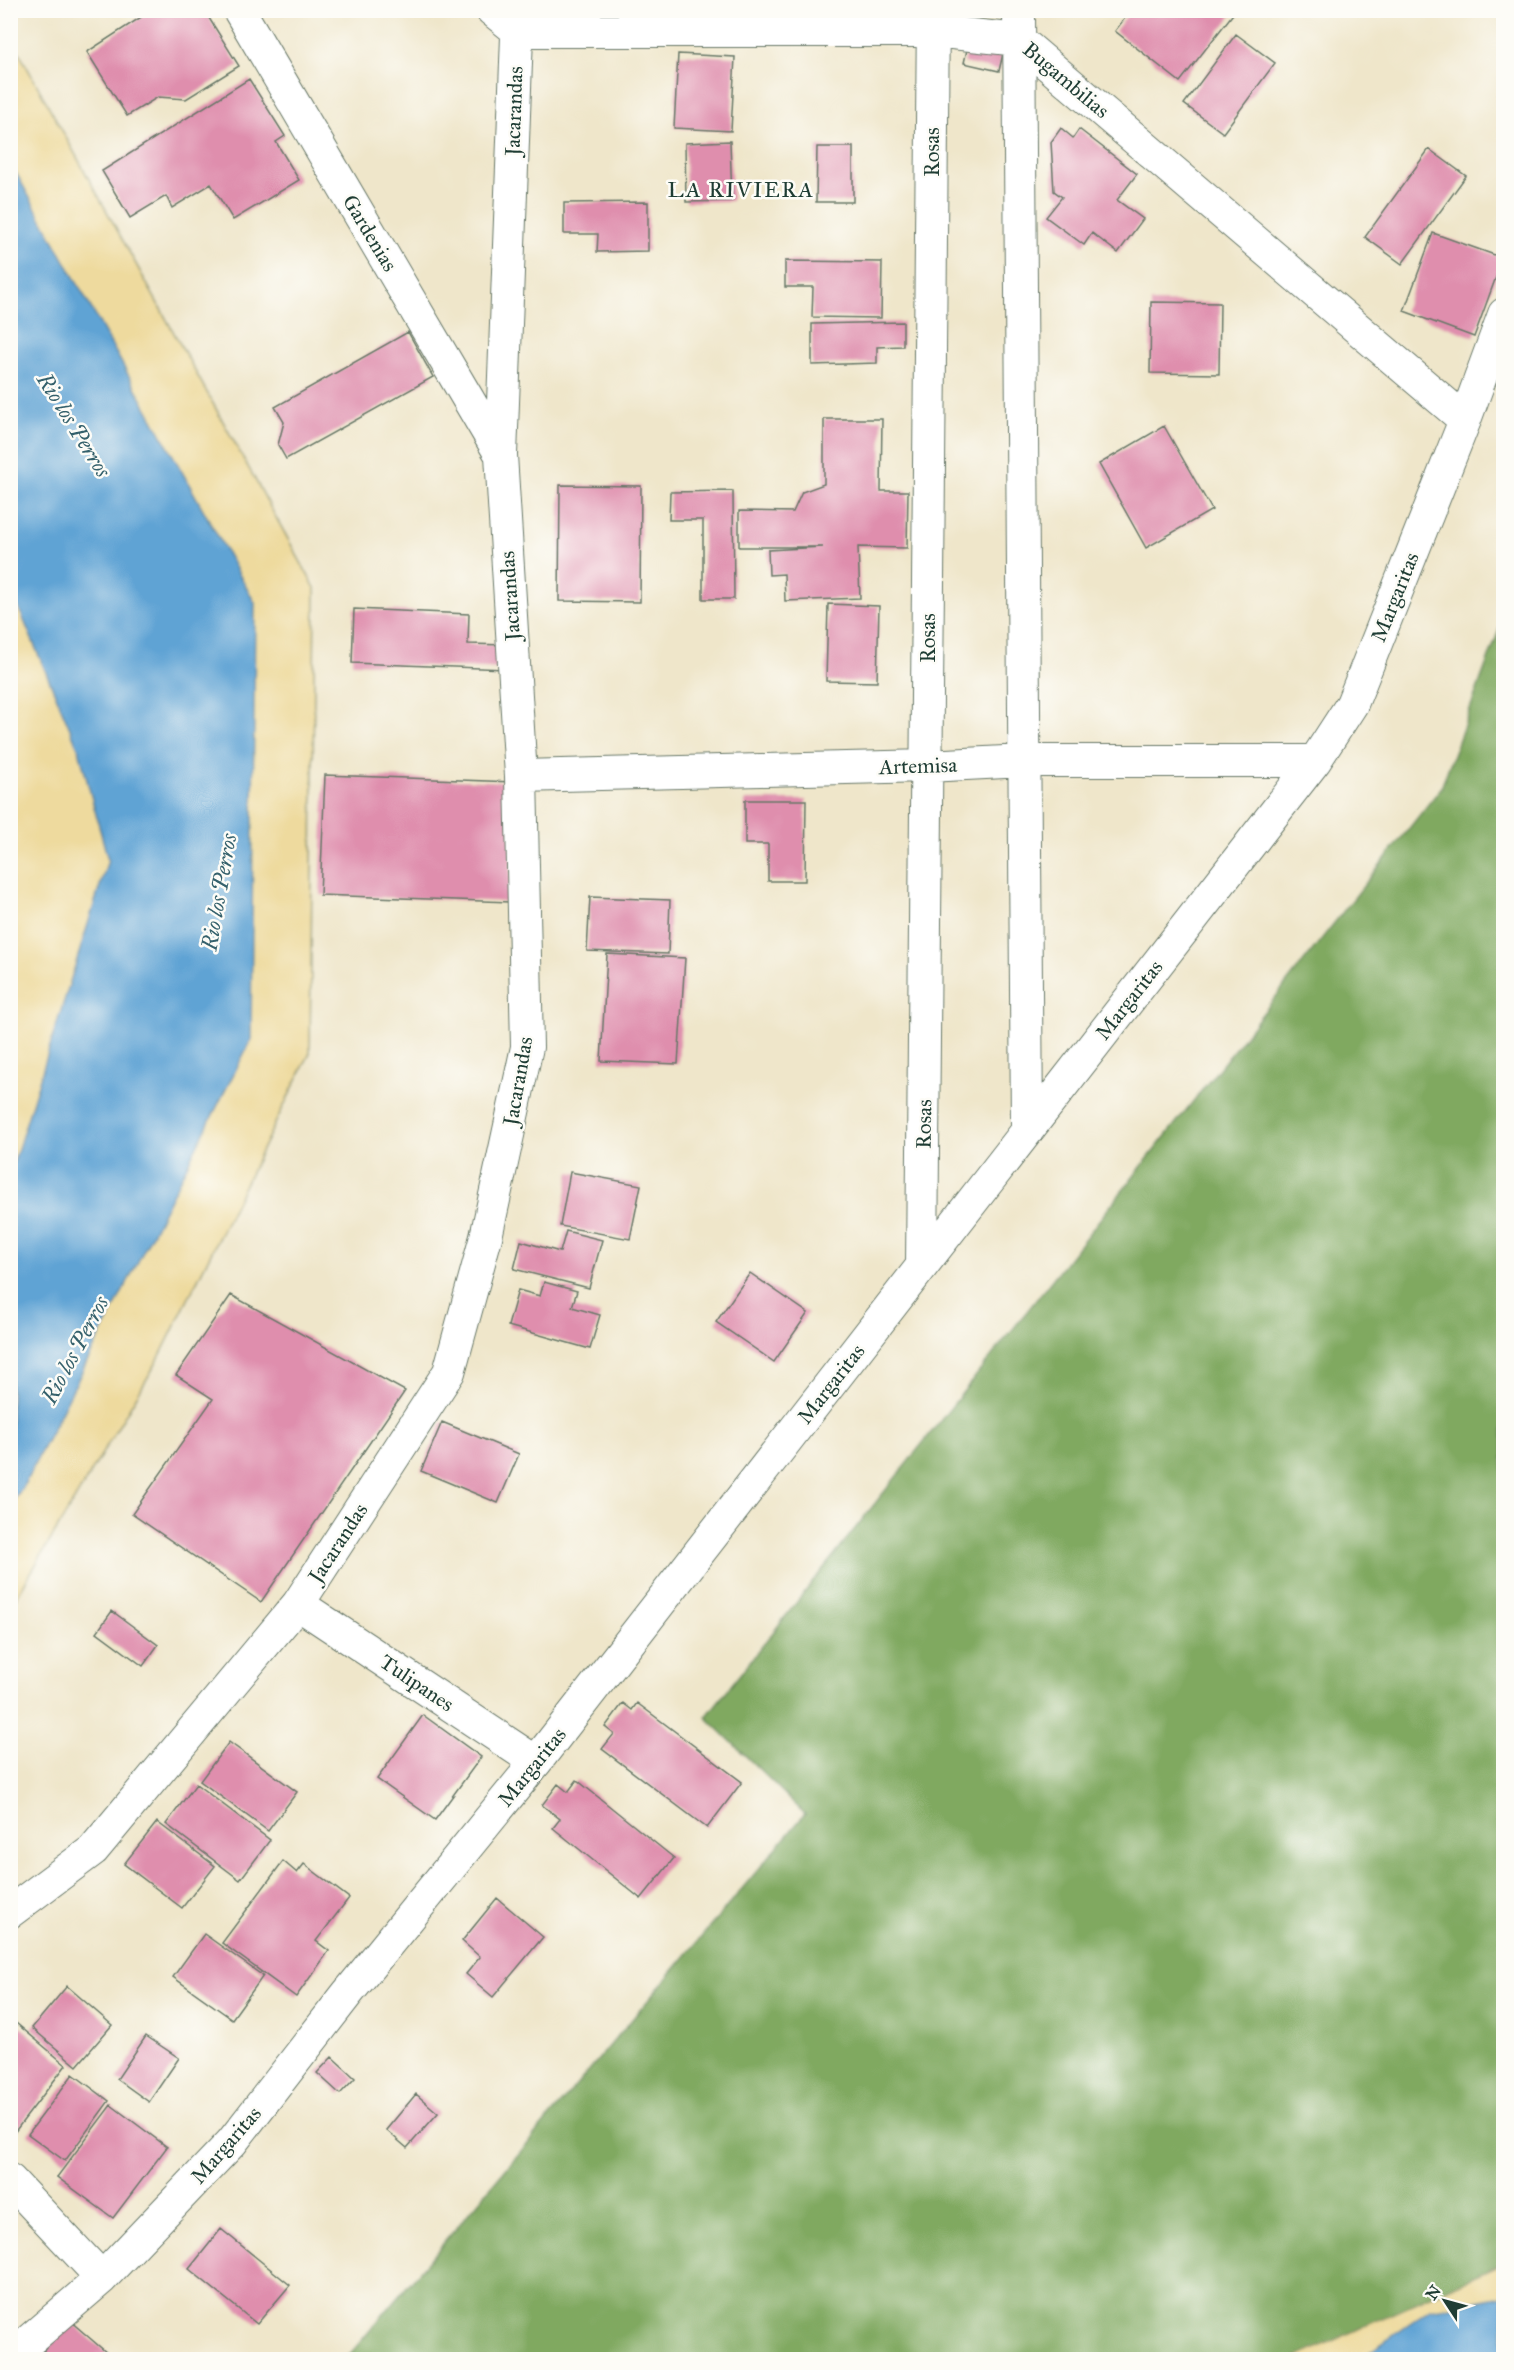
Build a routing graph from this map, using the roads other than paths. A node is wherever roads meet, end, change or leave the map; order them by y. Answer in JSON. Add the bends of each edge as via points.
{"nodes":[{"id":1,"x":239,"y":10,"type":"edge"},
{"id":2,"x":492,"y":10,"type":"edge"},
{"id":3,"x":518,"y":21,"type":"edge"},
{"id":4,"x":933,"y":21,"type":"edge"},
{"id":5,"x":1019,"y":25,"type":"edge"},
{"id":6,"x":1503,"y":314,"type":"edge"},
{"id":7,"x":1465,"y":420,"type":"junction"},
{"id":8,"x":501,"y":456,"type":"junction"},
{"id":9,"x":1024,"y":761,"type":"junction"},
{"id":10,"x":1316,"y":761,"type":"junction"},
{"id":11,"x":927,"y":766,"type":"junction"},
{"id":12,"x":521,"y":776,"type":"junction"},
{"id":13,"x":1027,"y":1130,"type":"junction"},
{"id":14,"x":922,"y":1266,"type":"junction"},
{"id":15,"x":298,"y":1604,"type":"junction"},
{"id":16,"x":536,"y":1762,"type":"junction"},
{"id":17,"x":10,"y":1912,"type":"edge"},
{"id":18,"x":10,"y":2180,"type":"edge"},
{"id":19,"x":102,"y":2278,"type":"junction"},
{"id":20,"x":10,"y":2356,"type":"edge"}],
"edges":[{"from":1,"to":8,"type":"street","name":"Gardenias"},
{"from":2,"to":3,"type":"street"},
{"from":3,"to":4,"type":"street","name":"Bugambilias"},
{"from":3,"to":8,"type":"street","name":"Jacarandas"},
{"from":4,"to":5,"type":"street","name":"Bugambilias"},
{"from":4,"to":11,"type":"street","name":"Rosas"},
{"from":5,"to":7,"type":"street","name":"Bugambilias"},
{"from":5,"to":9,"type":"street"},
{"from":6,"to":7,"type":"street","name":"Margaritas"},
{"from":7,"to":10,"type":"street","name":"Margaritas","via":[[1352,704]]},
{"from":8,"to":12,"type":"street","name":"Jacarandas"},
{"from":9,"to":10,"type":"street","name":"Artemisa"},
{"from":9,"to":11,"type":"street","name":"Artemisa"},
{"from":9,"to":13,"type":"street"},
{"from":10,"to":13,"type":"street","name":"Margaritas"},
{"from":11,"to":12,"type":"street","name":"Artemisa"},
{"from":11,"to":14,"type":"street","name":"Rosas"},
{"from":12,"to":15,"type":"street","name":"Jacarandas","via":[[527,1047],[486,1237],[449,1372]]},
{"from":13,"to":14,"type":"street","name":"Margaritas"},
{"from":14,"to":16,"type":"street","name":"Margaritas"},
{"from":15,"to":16,"type":"street","name":"Tulipanes"},
{"from":15,"to":17,"type":"street","name":"Jacarandas","via":[[93,1850]]},
{"from":16,"to":19,"type":"street","name":"Margaritas","via":[[232,2142]]},
{"from":18,"to":19,"type":"street"},
{"from":19,"to":20,"type":"street","name":"Margaritas"}]}
